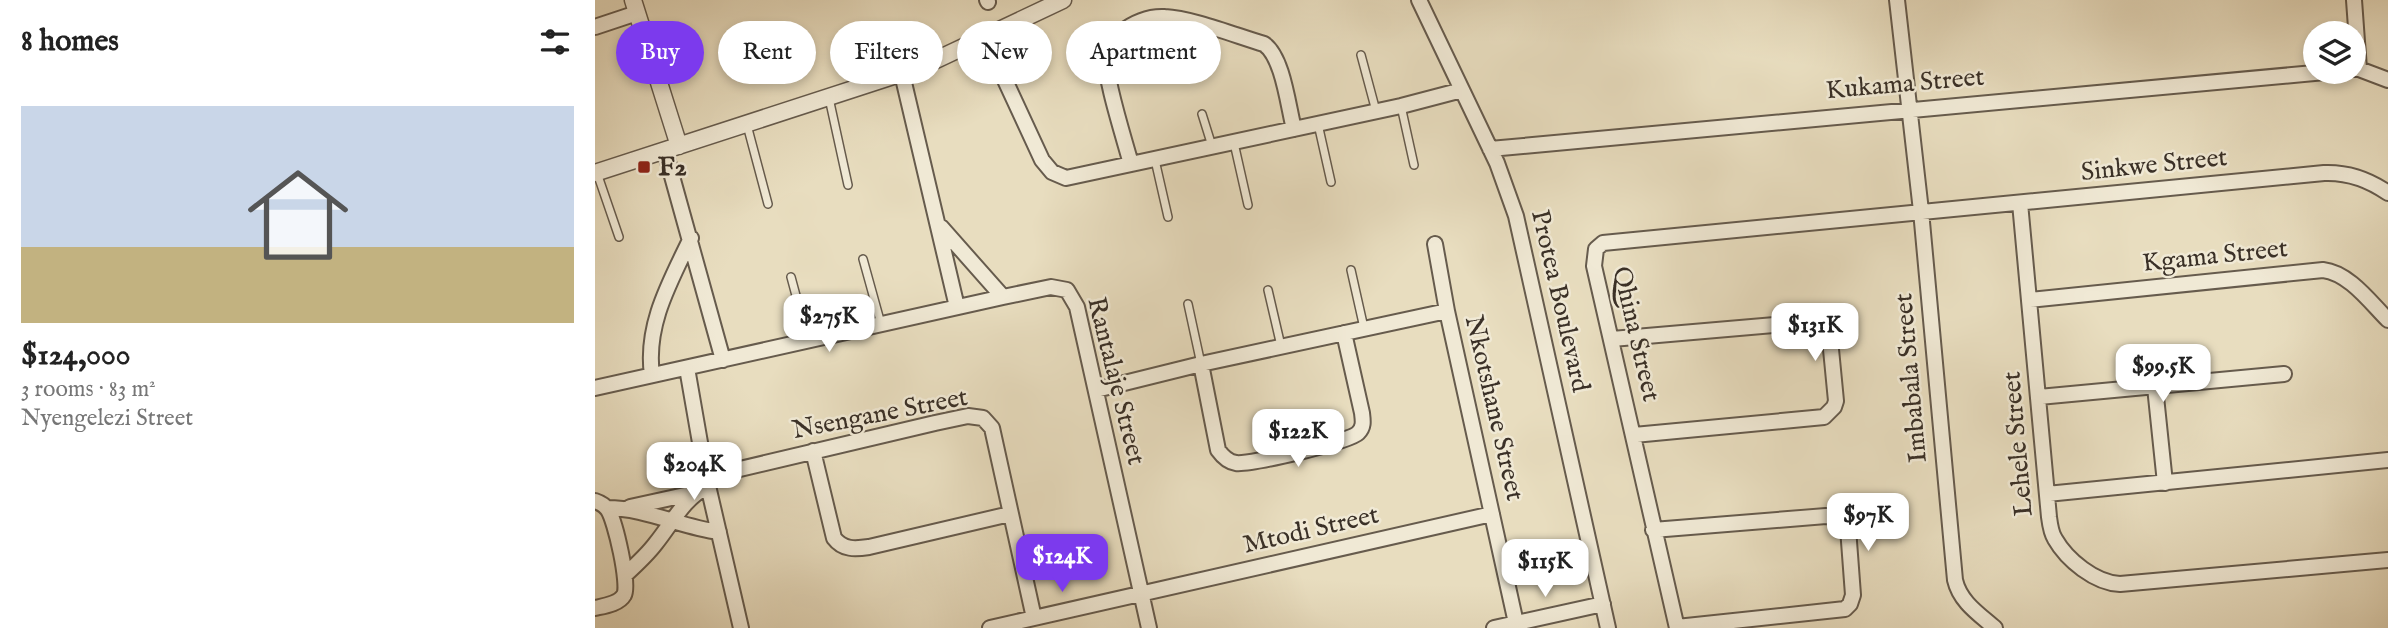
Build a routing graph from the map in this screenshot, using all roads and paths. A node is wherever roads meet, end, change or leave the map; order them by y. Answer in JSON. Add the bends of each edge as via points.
{"nodes":[{"id":1,"x":1063,"y":0,"type":"edge"},
{"id":2,"x":1419,"y":0,"type":"edge"},
{"id":3,"x":1897,"y":0,"type":"edge"},
{"id":4,"x":2354,"y":0,"type":"edge"},
{"id":5,"x":635,"y":7,"type":"edge"},
{"id":6,"x":1019,"y":21,"type":"edge"},
{"id":7,"x":2355,"y":21,"type":"edge"},
{"id":8,"x":595,"y":27,"type":"edge"},
{"id":9,"x":1361,"y":55,"type":"dead end"},
{"id":10,"x":2366,"y":72,"type":"edge"},
{"id":11,"x":2303,"y":74,"type":"edge"},
{"id":12,"x":2388,"y":80,"type":"edge"},
{"id":13,"x":872,"y":84,"type":"edge"},
{"id":14,"x":904,"y":84,"type":"edge"},
{"id":15,"x":1007,"y":84,"type":"edge"},
{"id":16,"x":1462,"y":90,"type":"junction"},
{"id":17,"x":829,"y":98,"type":"junction"},
{"id":18,"x":1401,"y":106,"type":"junction"},
{"id":19,"x":1908,"y":108,"type":"junction"},
{"id":20,"x":1376,"y":111,"type":"junction"},
{"id":21,"x":1202,"y":114,"type":"dead end"},
{"id":22,"x":747,"y":124,"type":"junction"},
{"id":23,"x":1318,"y":124,"type":"junction"},
{"id":24,"x":1294,"y":129,"type":"junction"},
{"id":25,"x":1234,"y":143,"type":"junction"},
{"id":26,"x":1212,"y":147,"type":"junction"},
{"id":27,"x":672,"y":148,"type":"junction"},
{"id":28,"x":1490,"y":149,"type":"junction"},
{"id":29,"x":1155,"y":160,"type":"junction"},
{"id":30,"x":1131,"y":164,"type":"junction"},
{"id":31,"x":1414,"y":164,"type":"dead end"},
{"id":32,"x":596,"y":173,"type":"edge"},
{"id":33,"x":1332,"y":183,"type":"dead end"},
{"id":34,"x":848,"y":185,"type":"dead end"},
{"id":35,"x":2388,"y":193,"type":"edge"},
{"id":36,"x":2020,"y":203,"type":"junction"},
{"id":37,"x":768,"y":204,"type":"dead end"},
{"id":38,"x":1248,"y":205,"type":"dead end"},
{"id":39,"x":1921,"y":211,"type":"junction"},
{"id":40,"x":1168,"y":217,"type":"dead end"},
{"id":41,"x":940,"y":226,"type":"junction"},
{"id":42,"x":619,"y":237,"type":"dead end"},
{"id":43,"x":691,"y":238,"type":"junction"},
{"id":44,"x":1435,"y":244,"type":"dead end"},
{"id":45,"x":863,"y":259,"type":"dead end"},
{"id":46,"x":1351,"y":270,"type":"dead end"},
{"id":47,"x":792,"y":277,"type":"dead end"},
{"id":48,"x":1268,"y":290,"type":"dead end"},
{"id":49,"x":1003,"y":297,"type":"junction"},
{"id":50,"x":2030,"y":300,"type":"junction"},
{"id":51,"x":1188,"y":304,"type":"dead end"},
{"id":52,"x":957,"y":307,"type":"junction"},
{"id":53,"x":1447,"y":311,"type":"junction"},
{"id":54,"x":2388,"y":320,"type":"edge"},
{"id":55,"x":881,"y":324,"type":"junction"},
{"id":56,"x":1364,"y":328,"type":"junction"},
{"id":57,"x":1344,"y":333,"type":"junction"},
{"id":58,"x":1612,"y":339,"type":"junction"},
{"id":59,"x":808,"y":340,"type":"junction"},
{"id":60,"x":1281,"y":346,"type":"junction"},
{"id":61,"x":723,"y":360,"type":"junction"},
{"id":62,"x":1201,"y":364,"type":"junction"},
{"id":63,"x":687,"y":368,"type":"junction"},
{"id":64,"x":2284,"y":374,"type":"dead end"},
{"id":65,"x":652,"y":375,"type":"junction"},
{"id":66,"x":2155,"y":387,"type":"junction"},
{"id":67,"x":595,"y":388,"type":"edge"},
{"id":68,"x":1096,"y":390,"type":"junction"},
{"id":69,"x":2039,"y":397,"type":"junction"},
{"id":70,"x":1634,"y":435,"type":"junction"},
{"id":71,"x":813,"y":451,"type":"junction"},
{"id":72,"x":2388,"y":460,"type":"edge"},
{"id":73,"x":707,"y":481,"type":"junction"},
{"id":74,"x":2165,"y":483,"type":"junction"},
{"id":75,"x":694,"y":493,"type":"junction"},
{"id":76,"x":2047,"y":494,"type":"junction"},
{"id":77,"x":601,"y":504,"type":"edge"},
{"id":78,"x":625,"y":508,"type":"junction"},
{"id":79,"x":1010,"y":514,"type":"junction"},
{"id":80,"x":1492,"y":514,"type":"junction"},
{"id":81,"x":671,"y":522,"type":"junction"},
{"id":82,"x":1653,"y":530,"type":"junction"},
{"id":83,"x":719,"y":532,"type":"junction"},
{"id":84,"x":2388,"y":560,"type":"edge"},
{"id":85,"x":625,"y":575,"type":"junction"},
{"id":86,"x":1141,"y":594,"type":"junction"},
{"id":87,"x":1603,"y":604,"type":"junction"},
{"id":88,"x":595,"y":608,"type":"edge"},
{"id":89,"x":1034,"y":618,"type":"junction"},
{"id":90,"x":1516,"y":623,"type":"junction"},
{"id":91,"x":741,"y":628,"type":"edge"},
{"id":92,"x":990,"y":628,"type":"edge"},
{"id":93,"x":1149,"y":628,"type":"edge"},
{"id":94,"x":1494,"y":628,"type":"edge"},
{"id":95,"x":1608,"y":628,"type":"edge"},
{"id":96,"x":1677,"y":628,"type":"edge"},
{"id":97,"x":1995,"y":628,"type":"edge"}],
"edges":[{"from":1,"to":6,"type":"street"},
{"from":2,"to":16,"type":"street","name":"Protea Boulevard"},
{"from":3,"to":19,"type":"street","name":"Imbabala Street"},
{"from":4,"to":7,"type":"street"},
{"from":5,"to":8,"type":"street"},
{"from":5,"to":27,"type":"street"},
{"from":9,"to":20,"type":"lane"},
{"from":10,"to":12,"type":"street"},
{"from":11,"to":19,"type":"street","name":"Kukama Street"},
{"from":13,"to":17,"type":"street"},
{"from":14,"to":41,"type":"street"},
{"from":15,"to":30,"type":"street","via":[[1046,167],[1060,177]]},
{"from":16,"to":18,"type":"street"},
{"from":16,"to":28,"type":"street","name":"Protea Boulevard"},
{"from":17,"to":22,"type":"street"},
{"from":17,"to":34,"type":"lane"},
{"from":18,"to":20,"type":"street"},
{"from":18,"to":31,"type":"lane"},
{"from":19,"to":28,"type":"street","name":"Kukama Street"},
{"from":19,"to":39,"type":"street","name":"Imbabala Street"},
{"from":20,"to":23,"type":"street"},
{"from":21,"to":26,"type":"lane"},
{"from":22,"to":27,"type":"street"},
{"from":22,"to":37,"type":"lane"},
{"from":23,"to":24,"type":"street"},
{"from":23,"to":33,"type":"lane"},
{"from":24,"to":25,"type":"street"},
{"from":24,"to":30,"type":"street","via":[[1278,62],[1270,48],[1183,20],[1140,21],[1123,31],[1106,54]]},
{"from":25,"to":26,"type":"street"},
{"from":25,"to":38,"type":"lane"},
{"from":26,"to":29,"type":"street"},
{"from":27,"to":32,"type":"street"},
{"from":27,"to":43,"type":"street"},
{"from":28,"to":87,"type":"street","name":"Protea Boulevard","via":[[1516,216]]},
{"from":29,"to":30,"type":"street"},
{"from":29,"to":40,"type":"lane"},
{"from":32,"to":42,"type":"lane"},
{"from":35,"to":36,"type":"street","name":"Sinkwe Street","via":[[2352,175],[2324,173]]},
{"from":36,"to":39,"type":"street","name":"Sinkwe Street"},
{"from":36,"to":50,"type":"street","name":"Lehele Street"},
{"from":39,"to":58,"type":"street","name":"Qhina Street","via":[[1602,243],[1596,249],[1594,266]]},
{"from":39,"to":97,"type":"street","name":"Imbabala Street","via":[[1955,580],[1963,599]]},
{"from":41,"to":49,"type":"street"},
{"from":41,"to":52,"type":"street"},
{"from":43,"to":61,"type":"street"},
{"from":43,"to":65,"type":"street","via":[[657,316],[650,347]]},
{"from":44,"to":53,"type":"street","name":"Nkotshane Street"},
{"from":45,"to":55,"type":"lane"},
{"from":46,"to":56,"type":"lane"},
{"from":47,"to":59,"type":"lane"},
{"from":48,"to":60,"type":"lane"},
{"from":49,"to":52,"type":"street","name":"Rantalaje Street"},
{"from":49,"to":68,"type":"street","name":"Rantalaje Street","via":[[1051,287],[1071,294]]},
{"from":50,"to":54,"type":"street","name":"Kgama Street","via":[[2323,270],[2346,280]]},
{"from":50,"to":69,"type":"street","name":"Lehele Street"},
{"from":51,"to":62,"type":"lane"},
{"from":52,"to":55,"type":"street","name":"Rantalaje Street"},
{"from":53,"to":56,"type":"street"},
{"from":53,"to":80,"type":"street","name":"Nkotshane Street"},
{"from":55,"to":59,"type":"street","name":"Rantalaje Street"},
{"from":56,"to":57,"type":"street"},
{"from":57,"to":60,"type":"street"},
{"from":57,"to":62,"type":"street","via":[[1362,413],[1360,431],[1336,443],[1246,463],[1228,461],[1218,450]]},
{"from":58,"to":70,"type":"street","name":"Qhina Street"},
{"from":58,"to":70,"type":"street","via":[[1808,322],[1824,324],[1829,334],[1836,401],[1824,417]]},
{"from":59,"to":61,"type":"street","name":"Rantalaje Street"},
{"from":60,"to":62,"type":"street"},
{"from":61,"to":63,"type":"street","name":"Rantalaje Street"},
{"from":62,"to":68,"type":"street"},
{"from":63,"to":65,"type":"street","name":"Rantalaje Street"},
{"from":63,"to":73,"type":"street"},
{"from":64,"to":66,"type":"street"},
{"from":65,"to":67,"type":"street","name":"Rantalaje Street"},
{"from":66,"to":69,"type":"street"},
{"from":66,"to":74,"type":"street"},
{"from":68,"to":86,"type":"street","name":"Rantalaje Street"},
{"from":69,"to":76,"type":"street","name":"Lehele Street"},
{"from":70,"to":82,"type":"street","name":"Qhina Street"},
{"from":71,"to":73,"type":"street","name":"Nsengane Street"},
{"from":71,"to":79,"type":"street","via":[[834,538],[842,546],[869,547]]},
{"from":71,"to":79,"type":"street","name":"Nsengane Street","via":[[968,416],[983,418],[992,428]]},
{"from":72,"to":74,"type":"street"},
{"from":73,"to":75,"type":"street","name":"Nsengane Street"},
{"from":73,"to":83,"type":"street"},
{"from":74,"to":76,"type":"street"},
{"from":75,"to":78,"type":"street"},
{"from":75,"to":81,"type":"street"},
{"from":76,"to":84,"type":"street","name":"Lehele Street","via":[[2056,540],[2077,564],[2112,584]]},
{"from":77,"to":78,"type":"street"},
{"from":77,"to":85,"type":"street","via":[[610,514]]},
{"from":78,"to":81,"type":"street"},
{"from":79,"to":89,"type":"street","name":"Nsengane Street"},
{"from":80,"to":86,"type":"street","name":"Mtodi Street"},
{"from":80,"to":90,"type":"street","name":"Nkotshane Street"},
{"from":81,"to":83,"type":"street"},
{"from":81,"to":85,"type":"street"},
{"from":82,"to":96,"type":"street","name":"Qhina Street"},
{"from":82,"to":96,"type":"street","via":[[1826,516],[1843,520],[1848,528],[1853,595],[1845,609]]},
{"from":83,"to":91,"type":"street"},
{"from":85,"to":88,"type":"street","via":[[623,597]]},
{"from":86,"to":89,"type":"street","name":"Mtodi Street"},
{"from":86,"to":93,"type":"street","name":"Rantalaje Street"},
{"from":87,"to":90,"type":"street"},
{"from":87,"to":95,"type":"street","name":"Protea Boulevard"},
{"from":89,"to":92,"type":"street","name":"Mtodi Street"},
{"from":90,"to":94,"type":"street"}]}
